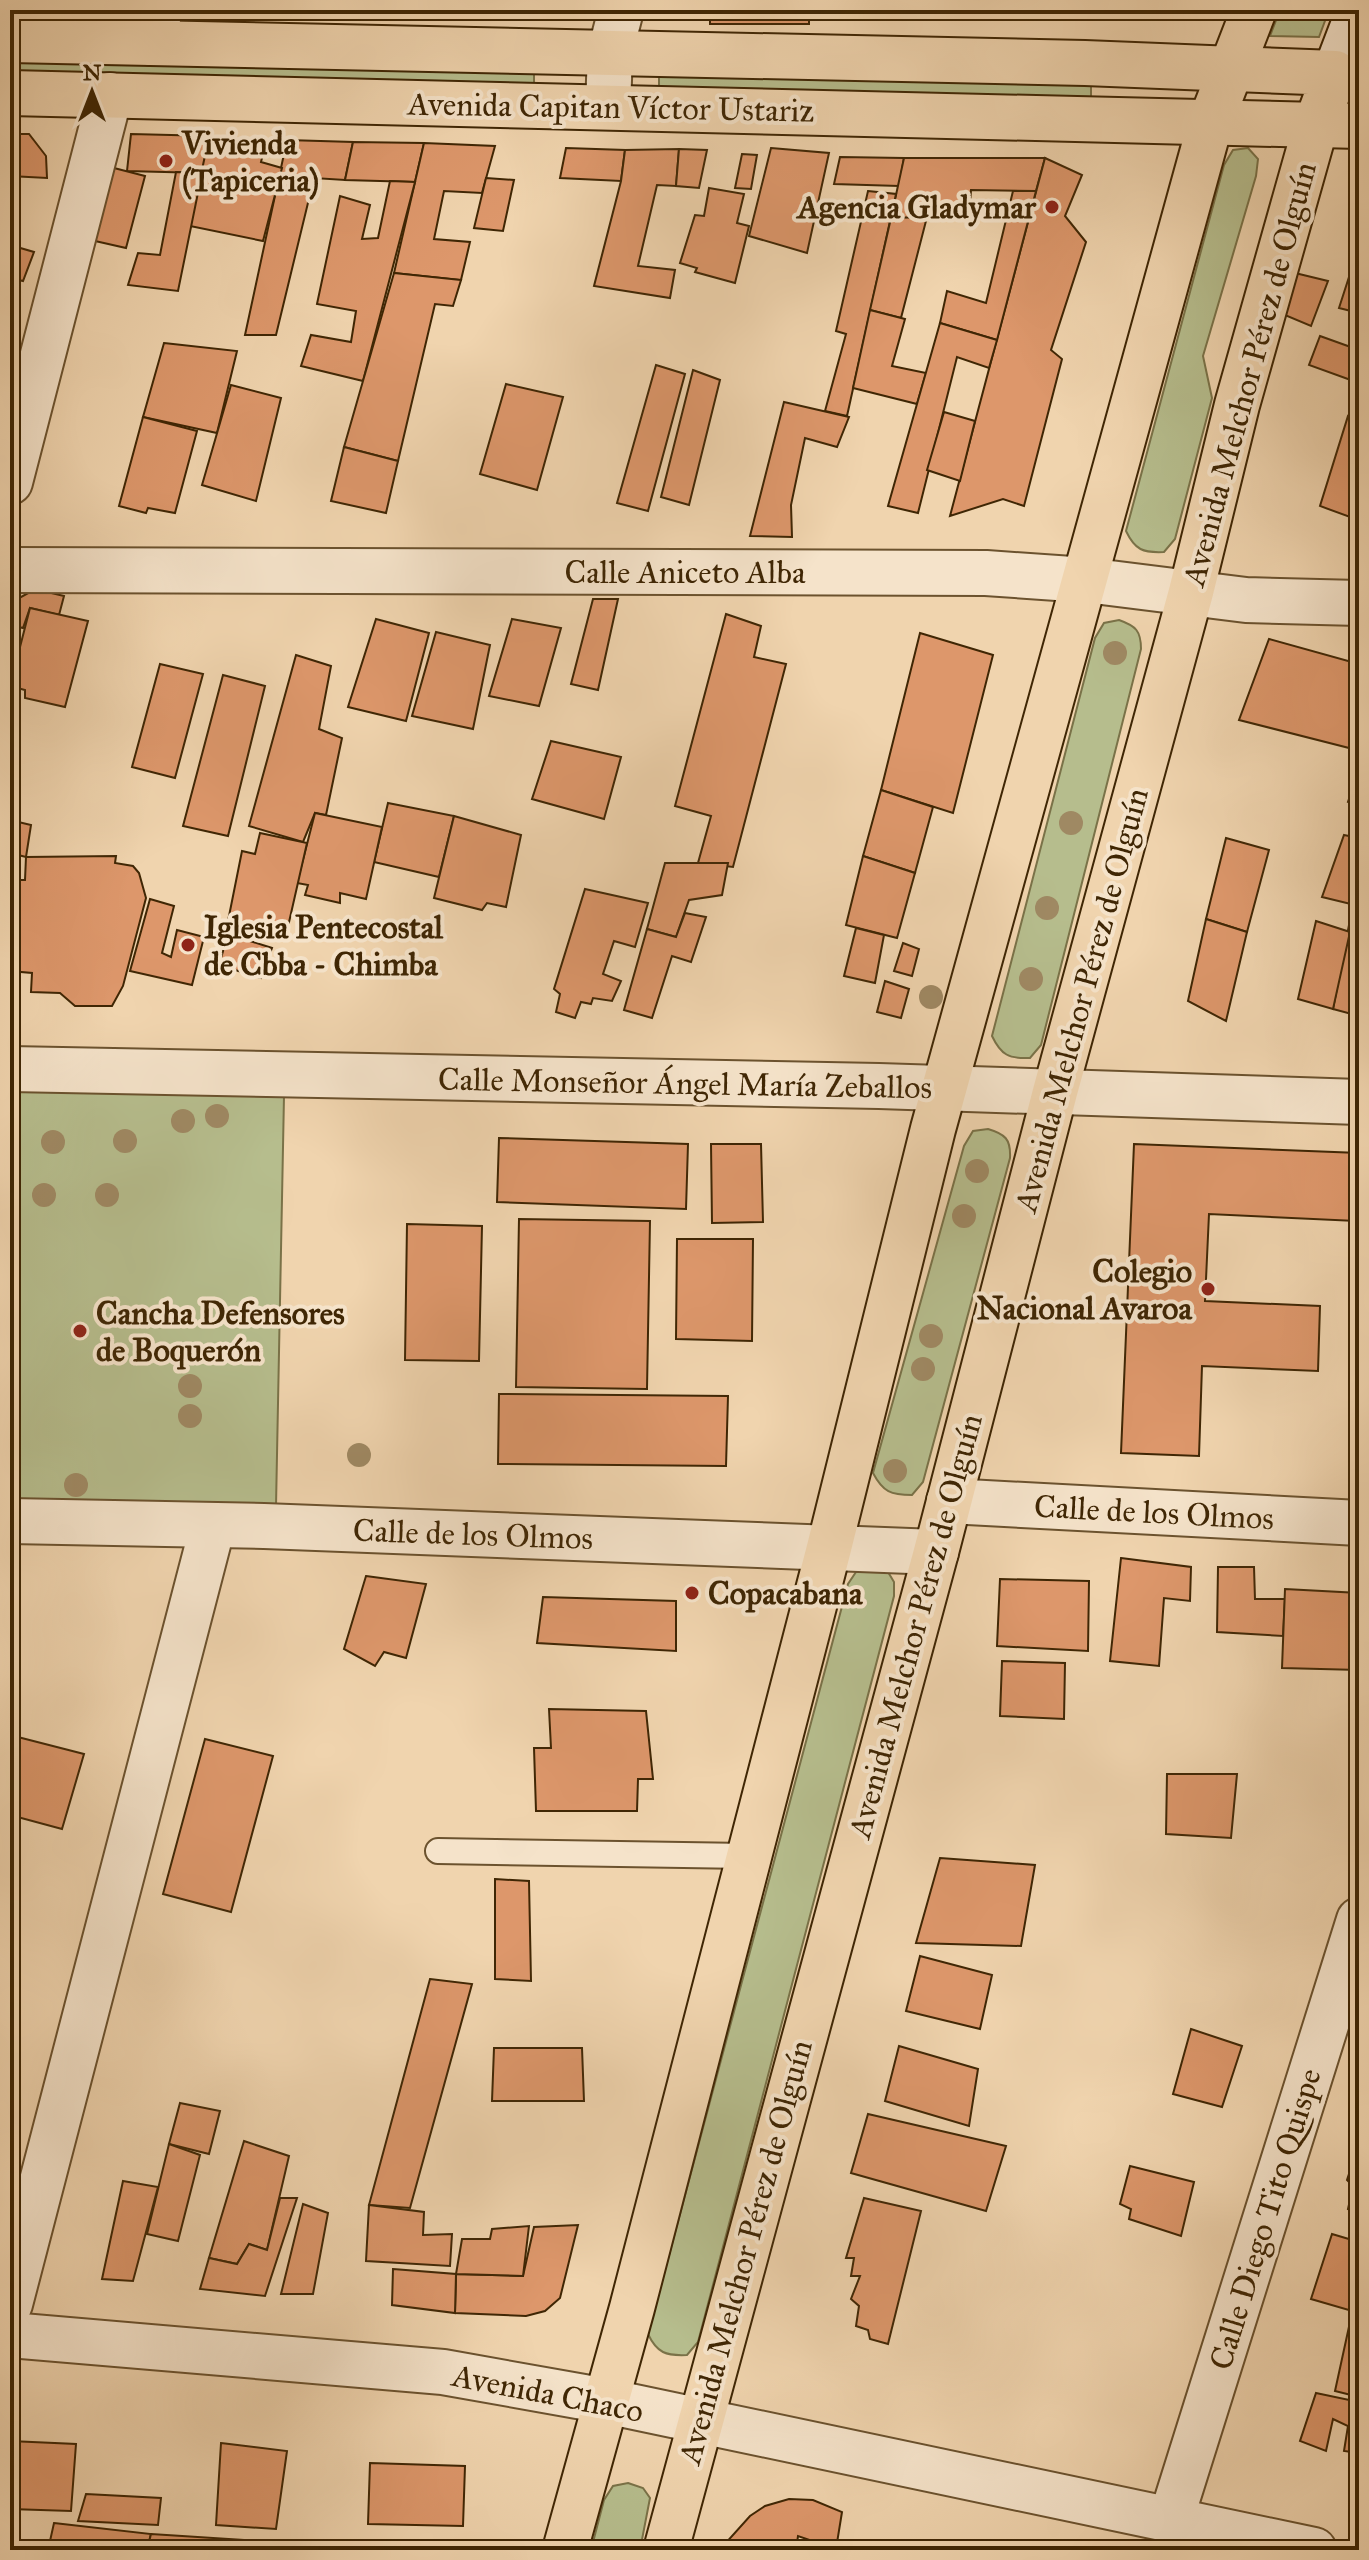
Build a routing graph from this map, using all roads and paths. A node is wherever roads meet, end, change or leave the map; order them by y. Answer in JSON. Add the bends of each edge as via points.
{"nodes":[{"id":1,"x":621,"y":10,"type":"edge"},
{"id":2,"x":1254,"y":10,"type":"edge"},
{"id":3,"x":1359,"y":10,"type":"edge"},
{"id":4,"x":156,"y":26,"type":"edge"},
{"id":5,"x":10,"y":40,"type":"edge"},
{"id":6,"x":610,"y":53,"type":"junction"},
{"id":7,"x":1231,"y":68,"type":"junction"},
{"id":8,"x":1347,"y":73,"type":"edge"},
{"id":9,"x":10,"y":93,"type":"edge"},
{"id":10,"x":110,"y":95,"type":"junction"},
{"id":11,"x":608,"y":107,"type":"junction"},
{"id":12,"x":1211,"y":121,"type":"junction"},
{"id":13,"x":1316,"y":125,"type":"junction"},
{"id":14,"x":1359,"y":126,"type":"edge"},
{"id":15,"x":10,"y":482,"type":"edge"},
{"id":16,"x":10,"y":570,"type":"edge"},
{"id":17,"x":1086,"y":580,"type":"junction"},
{"id":18,"x":1191,"y":592,"type":"junction"},
{"id":19,"x":1359,"y":603,"type":"edge"},
{"id":20,"x":10,"y":1069,"type":"edge"},
{"id":21,"x":946,"y":1089,"type":"junction"},
{"id":22,"x":1055,"y":1092,"type":"junction"},
{"id":23,"x":1359,"y":1102,"type":"edge"},
{"id":24,"x":949,"y":1501,"type":"junction"},
{"id":25,"x":10,"y":1521,"type":"edge"},
{"id":26,"x":1359,"y":1523,"type":"edge"},
{"id":27,"x":213,"y":1525,"type":"junction"},
{"id":28,"x":829,"y":1548,"type":"junction"},
{"id":29,"x":936,"y":1552,"type":"junction"},
{"id":30,"x":438,"y":1851,"type":"dead end"},
{"id":31,"x":747,"y":1856,"type":"junction"},
{"id":32,"x":1359,"y":1920,"type":"edge"},
{"id":33,"x":10,"y":2304,"type":"edge"},
{"id":34,"x":10,"y":2335,"type":"edge"},
{"id":35,"x":606,"y":2401,"type":"junction"},
{"id":36,"x":698,"y":2423,"type":"junction"},
{"id":37,"x":1171,"y":2519,"type":"junction"},
{"id":38,"x":565,"y":2550,"type":"edge"},
{"id":39,"x":666,"y":2550,"type":"edge"},
{"id":40,"x":1314,"y":2550,"type":"edge"}],
"edges":[{"from":1,"to":6,"type":"street"},
{"from":2,"to":7,"type":"main road"},
{"from":3,"to":8,"type":"street","name":"Avenida Melchor Pérez de Olguín"},
{"from":4,"to":5,"type":"main road","name":"Avenida Capitan Víctor Ustariz"},
{"from":4,"to":6,"type":"main road","name":"Avenida Capitan Víctor Ustariz"},
{"from":6,"to":7,"type":"main road","name":"Avenida Capitan Víctor Ustariz"},
{"from":6,"to":11,"type":"street"},
{"from":7,"to":8,"type":"main road","name":"Avenida Capitan Víctor Ustariz"},
{"from":7,"to":12,"type":"main road"},
{"from":8,"to":13,"type":"main road","name":"Avenida Melchor Pérez de Olguín"},
{"from":9,"to":10,"type":"main road","name":"Avenida Capitan Víctor Ustariz"},
{"from":10,"to":11,"type":"main road","name":"Avenida Capitan Víctor Ustariz"},
{"from":10,"to":15,"type":"street"},
{"from":11,"to":12,"type":"main road","name":"Avenida Capitan Víctor Ustariz"},
{"from":12,"to":13,"type":"main road","name":"Avenida Capitan Víctor Ustariz"},
{"from":12,"to":17,"type":"main road"},
{"from":13,"to":14,"type":"main road","name":"Avenida Capitan Víctor Ustariz"},
{"from":13,"to":18,"type":"main road","name":"Avenida Melchor Pérez de Olguín"},
{"from":16,"to":17,"type":"street","name":"Calle Aniceto Alba","via":[[986,573]]},
{"from":17,"to":18,"type":"street","name":"Calle Aniceto Alba"},
{"from":17,"to":21,"type":"main road"},
{"from":18,"to":19,"type":"street","name":"Calle Aniceto Alba","via":[[1246,600]]},
{"from":18,"to":22,"type":"main road","name":"Avenida Melchor Pérez de Olguín"},
{"from":20,"to":21,"type":"street","name":"Calle Monseñor Ángel María Zeballos"},
{"from":21,"to":22,"type":"street","name":"Calle Monseñor Ángel María Zeballos"},
{"from":21,"to":28,"type":"main road"},
{"from":22,"to":23,"type":"street","name":"Calle Monseñor Ángel María Zeballos"},
{"from":22,"to":24,"type":"main road","name":"Avenida Melchor Pérez de Olguín"},
{"from":24,"to":26,"type":"street","name":"Calle de los Olmos"},
{"from":24,"to":29,"type":"main road","name":"Avenida Melchor Pérez de Olguín"},
{"from":25,"to":27,"type":"street","name":"Calle de los Olmos"},
{"from":27,"to":28,"type":"street","name":"Calle de los Olmos"},
{"from":27,"to":33,"type":"street"},
{"from":28,"to":29,"type":"street","name":"Calle de los Olmos"},
{"from":28,"to":31,"type":"main road"},
{"from":29,"to":36,"type":"main road","name":"Avenida Melchor Pérez de Olguín"},
{"from":30,"to":31,"type":"lane"},
{"from":31,"to":35,"type":"main road"},
{"from":32,"to":37,"type":"street","name":"Calle Diego Tito Quispe"},
{"from":34,"to":35,"type":"street","name":"Avenida Chaco","via":[[443,2372]]},
{"from":35,"to":36,"type":"street","name":"Avenida Chaco"},
{"from":35,"to":38,"type":"main road"},
{"from":36,"to":37,"type":"street","name":"Avenida Chaco"},
{"from":36,"to":39,"type":"main road","name":"Avenida Melchor Pérez de Olguín"},
{"from":37,"to":40,"type":"street","name":"Avenida Chaco"}]}
